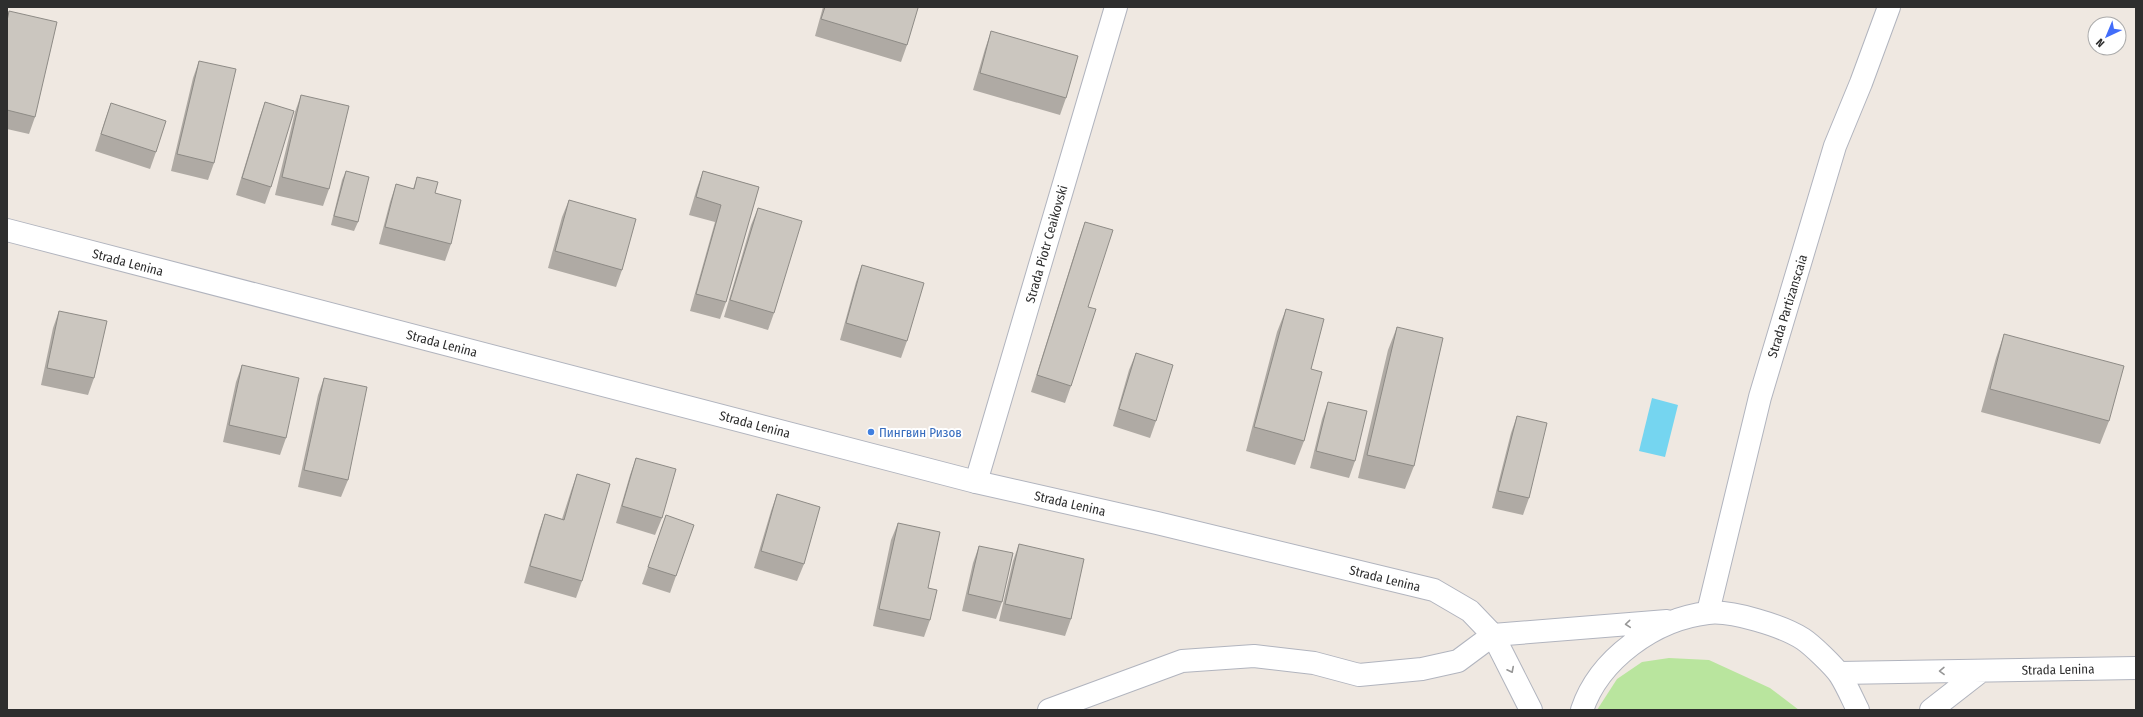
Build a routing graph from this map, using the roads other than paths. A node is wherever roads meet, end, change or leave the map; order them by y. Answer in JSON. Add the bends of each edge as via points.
{"nodes":[{"id":1,"x":1116,"y":7,"type":"edge"},
{"id":2,"x":1889,"y":7,"type":"edge"},
{"id":3,"x":7,"y":230,"type":"edge"},
{"id":4,"x":976,"y":482,"type":"junction"},
{"id":5,"x":1708,"y":612,"type":"junction"},
{"id":6,"x":1680,"y":620,"type":"junction"},
{"id":7,"x":1493,"y":635,"type":"junction"},
{"id":8,"x":2136,"y":668,"type":"edge"},
{"id":9,"x":1981,"y":671,"type":"junction"},
{"id":10,"x":1839,"y":673,"type":"junction"},
{"id":11,"x":1049,"y":710,"type":"edge"},
{"id":12,"x":1531,"y":710,"type":"edge"},
{"id":13,"x":1582,"y":710,"type":"edge"},
{"id":14,"x":1858,"y":710,"type":"edge"},
{"id":15,"x":1931,"y":710,"type":"edge"}],
"edges":[{"from":1,"to":4,"type":"street","name":"Strada Piotr Ceaikovski"},
{"from":2,"to":5,"type":"street","name":"Strada Partizanscaia","via":[[1832,154],[1760,397]]},
{"from":3,"to":4,"type":"street","name":"Strada Lenina"},
{"from":4,"to":7,"type":"street","name":"Strada Lenina","via":[[1434,590],[1470,611]]},
{"from":5,"to":6,"type":"street"},
{"from":5,"to":10,"type":"street","via":[[1757,619],[1803,639]]},
{"from":6,"to":7,"type":"street","one_way":true},
{"from":6,"to":13,"type":"street","via":[[1659,627],[1618,655],[1587,695]]},
{"from":7,"to":11,"type":"street","via":[[1458,661],[1422,669],[1359,675],[1314,662],[1254,656],[1182,661]]},
{"from":7,"to":12,"type":"street","name":"Strada Lenina","one_way":true},
{"from":8,"to":9,"type":"street","name":"Strada Lenina"},
{"from":9,"to":10,"type":"street","name":"Strada Lenina","one_way":true},
{"from":9,"to":15,"type":"street"},
{"from":10,"to":14,"type":"street"}]}
